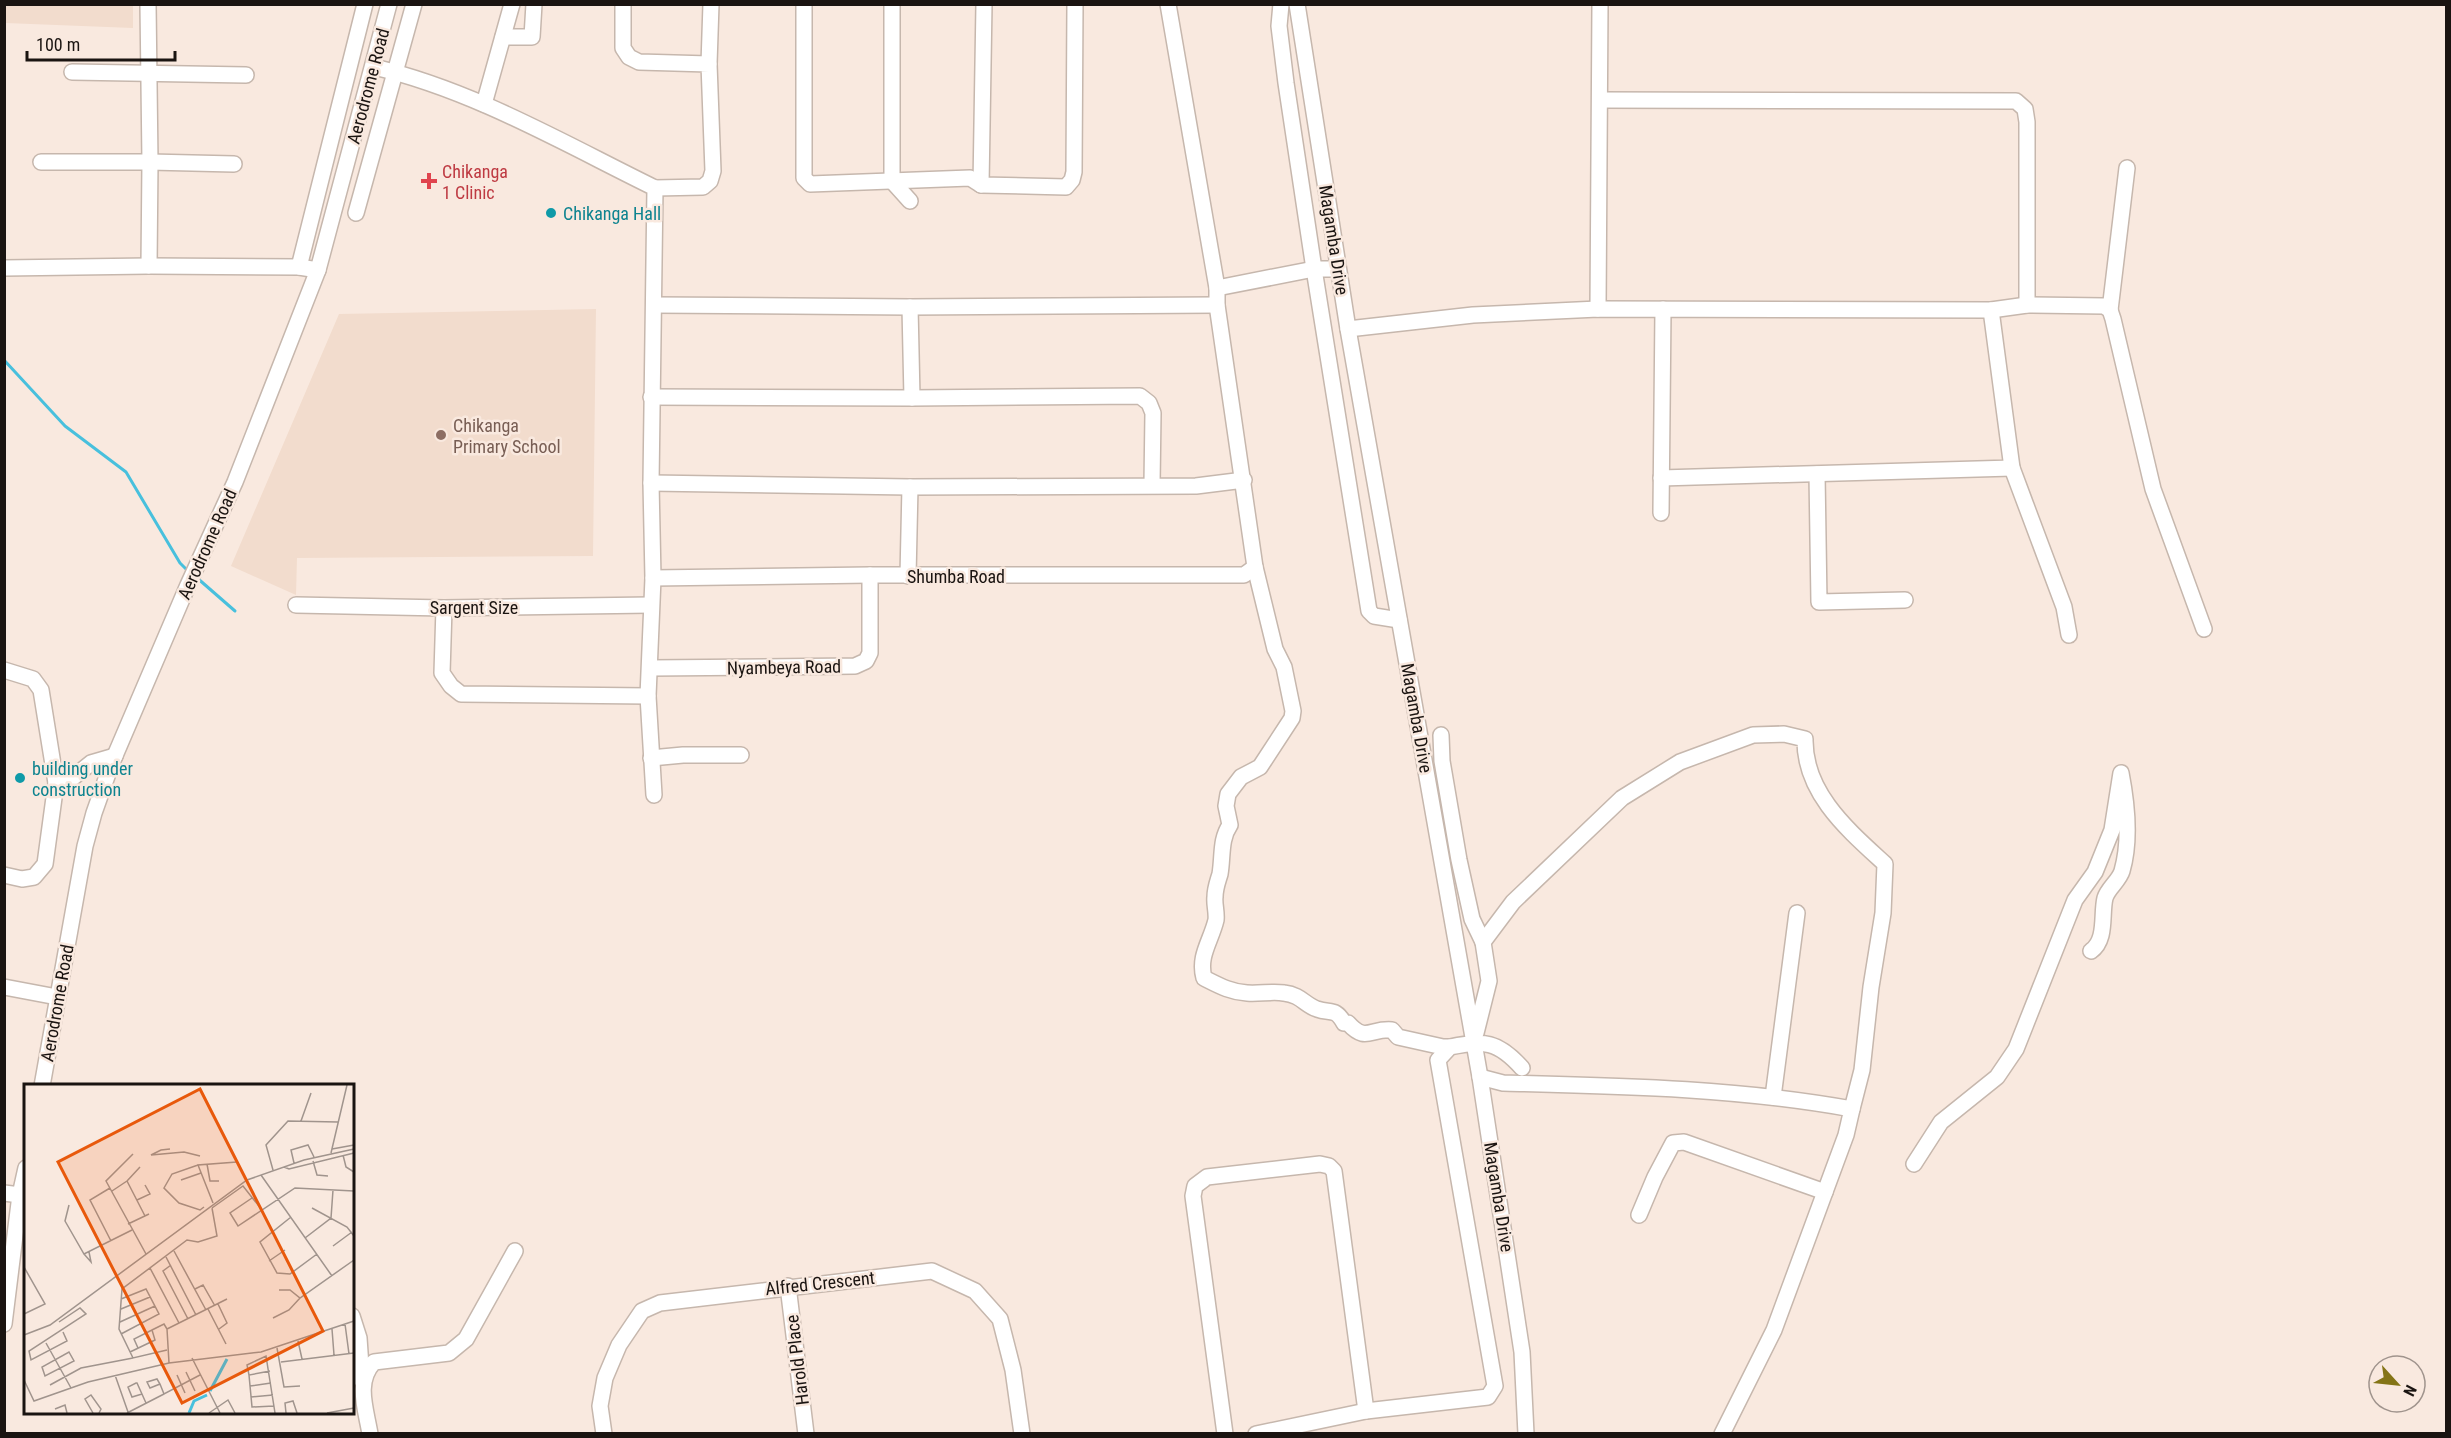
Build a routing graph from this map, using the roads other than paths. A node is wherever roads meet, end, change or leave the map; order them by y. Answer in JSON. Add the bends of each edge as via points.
{"nodes":[{"id":1,"x":148,"y":4,"type":"edge"},
{"id":2,"x":365,"y":4,"type":"edge"},
{"id":3,"x":389,"y":4,"type":"edge"},
{"id":4,"x":414,"y":4,"type":"edge"},
{"id":5,"x":512,"y":4,"type":"edge"},
{"id":6,"x":534,"y":4,"type":"edge"},
{"id":7,"x":623,"y":4,"type":"edge"},
{"id":8,"x":711,"y":4,"type":"edge"},
{"id":9,"x":804,"y":4,"type":"edge"},
{"id":10,"x":892,"y":4,"type":"edge"},
{"id":11,"x":984,"y":4,"type":"edge"},
{"id":12,"x":1075,"y":4,"type":"edge"},
{"id":13,"x":1168,"y":4,"type":"edge"},
{"id":14,"x":1281,"y":4,"type":"edge"},
{"id":15,"x":1297,"y":4,"type":"edge"},
{"id":16,"x":1600,"y":4,"type":"edge"},
{"id":17,"x":503,"y":37,"type":"junction"},
{"id":18,"x":709,"y":64,"type":"junction"},
{"id":19,"x":374,"y":67,"type":"junction"},
{"id":20,"x":72,"y":72,"type":"dead end"},
{"id":21,"x":397,"y":72,"type":"junction"},
{"id":22,"x":147,"y":74,"type":"junction"},
{"id":23,"x":246,"y":75,"type":"dead end"},
{"id":24,"x":1600,"y":100,"type":"junction"},
{"id":25,"x":484,"y":104,"type":"junction"},
{"id":26,"x":41,"y":162,"type":"dead end"},
{"id":27,"x":150,"y":162,"type":"junction"},
{"id":28,"x":234,"y":164,"type":"dead end"},
{"id":29,"x":2127,"y":168,"type":"dead end"},
{"id":30,"x":892,"y":181,"type":"junction"},
{"id":31,"x":981,"y":185,"type":"junction"},
{"id":32,"x":656,"y":188,"type":"junction"},
{"id":33,"x":910,"y":201,"type":"dead end"},
{"id":34,"x":356,"y":213,"type":"dead end"},
{"id":35,"x":148,"y":266,"type":"junction"},
{"id":36,"x":298,"y":267,"type":"junction"},
{"id":37,"x":4,"y":268,"type":"edge"},
{"id":38,"x":1314,"y":269,"type":"junction"},
{"id":39,"x":1338,"y":269,"type":"junction"},
{"id":40,"x":318,"y":270,"type":"junction"},
{"id":41,"x":1217,"y":288,"type":"junction"},
{"id":42,"x":655,"y":305,"type":"junction"},
{"id":43,"x":1217,"y":305,"type":"junction"},
{"id":44,"x":2027,"y":305,"type":"junction"},
{"id":45,"x":910,"y":307,"type":"junction"},
{"id":46,"x":1598,"y":309,"type":"junction"},
{"id":47,"x":1663,"y":309,"type":"junction"},
{"id":48,"x":1991,"y":310,"type":"junction"},
{"id":49,"x":2110,"y":310,"type":"junction"},
{"id":50,"x":1348,"y":329,"type":"junction"},
{"id":51,"x":651,"y":397,"type":"junction"},
{"id":52,"x":912,"y":398,"type":"junction"},
{"id":53,"x":2012,"y":468,"type":"junction"},
{"id":54,"x":1817,"y":474,"type":"junction"},
{"id":55,"x":1661,"y":478,"type":"junction"},
{"id":56,"x":1244,"y":480,"type":"junction"},
{"id":57,"x":651,"y":483,"type":"junction"},
{"id":58,"x":1152,"y":484,"type":"junction"},
{"id":59,"x":910,"y":487,"type":"junction"},
{"id":60,"x":1661,"y":513,"type":"dead end"},
{"id":61,"x":1255,"y":567,"type":"junction"},
{"id":62,"x":870,"y":575,"type":"junction"},
{"id":63,"x":908,"y":576,"type":"junction"},
{"id":64,"x":653,"y":578,"type":"junction"},
{"id":65,"x":1905,"y":600,"type":"dead end"},
{"id":66,"x":296,"y":605,"type":"dead end"},
{"id":67,"x":651,"y":605,"type":"junction"},
{"id":68,"x":444,"y":608,"type":"junction"},
{"id":69,"x":1399,"y":620,"type":"junction"},
{"id":70,"x":2204,"y":629,"type":"dead end"},
{"id":71,"x":2069,"y":634,"type":"dead end"},
{"id":72,"x":651,"y":668,"type":"junction"},
{"id":73,"x":4,"y":670,"type":"edge"},
{"id":74,"x":648,"y":696,"type":"junction"},
{"id":75,"x":1441,"y":735,"type":"dead end"},
{"id":76,"x":115,"y":756,"type":"junction"},
{"id":77,"x":741,"y":756,"type":"dead end"},
{"id":78,"x":651,"y":758,"type":"junction"},
{"id":79,"x":56,"y":783,"type":"junction"},
{"id":80,"x":654,"y":795,"type":"dead end"},
{"id":81,"x":4,"y":875,"type":"edge"},
{"id":82,"x":1797,"y":913,"type":"dead end"},
{"id":83,"x":1483,"y":942,"type":"junction"},
{"id":84,"x":2091,"y":951,"type":"dead end"},
{"id":85,"x":4,"y":987,"type":"edge"},
{"id":86,"x":57,"y":997,"type":"junction"},
{"id":87,"x":1474,"y":1042,"type":"junction"},
{"id":88,"x":1450,"y":1047,"type":"junction"},
{"id":89,"x":1522,"y":1068,"type":"dead end"},
{"id":90,"x":1480,"y":1077,"type":"junction"},
{"id":91,"x":42,"y":1084,"type":"edge"},
{"id":92,"x":1773,"y":1097,"type":"junction"},
{"id":93,"x":1852,"y":1109,"type":"junction"},
{"id":94,"x":1914,"y":1164,"type":"dead end"},
{"id":95,"x":24,"y":1172,"type":"edge"},
{"id":96,"x":1825,"y":1192,"type":"junction"},
{"id":97,"x":12,"y":1194,"type":"edge"},
{"id":98,"x":1639,"y":1215,"type":"dead end"},
{"id":99,"x":515,"y":1251,"type":"dead end"},
{"id":100,"x":788,"y":1286,"type":"junction"},
{"id":101,"x":354,"y":1322,"type":"edge"},
{"id":102,"x":4,"y":1324,"type":"edge"},
{"id":103,"x":362,"y":1381,"type":"junction"},
{"id":104,"x":1366,"y":1411,"type":"junction"},
{"id":105,"x":370,"y":1434,"type":"edge"},
{"id":106,"x":604,"y":1434,"type":"edge"},
{"id":107,"x":806,"y":1434,"type":"edge"},
{"id":108,"x":1022,"y":1434,"type":"edge"},
{"id":109,"x":1225,"y":1434,"type":"edge"},
{"id":110,"x":1256,"y":1434,"type":"edge"},
{"id":111,"x":1526,"y":1434,"type":"edge"},
{"id":112,"x":1722,"y":1434,"type":"edge"}],
"edges":[{"from":1,"to":22,"type":"street"},
{"from":2,"to":36,"type":"street"},
{"from":3,"to":19,"type":"street","name":"Aerodrome Road"},
{"from":4,"to":21,"type":"street"},
{"from":5,"to":17,"type":"street"},
{"from":6,"to":17,"type":"street","via":[[532,37]]},
{"from":7,"to":18,"type":"street","via":[[623,48],[634,60]]},
{"from":8,"to":18,"type":"street"},
{"from":9,"to":30,"type":"street","via":[[804,177],[810,184],[818,185]]},
{"from":10,"to":30,"type":"street"},
{"from":11,"to":31,"type":"street"},
{"from":12,"to":31,"type":"street","via":[[1072,180],[1066,187]]},
{"from":13,"to":41,"type":"street"},
{"from":14,"to":38,"type":"street","via":[[1279,26]]},
{"from":15,"to":39,"type":"street","name":"Magamba Drive"},
{"from":16,"to":24,"type":"street"},
{"from":17,"to":25,"type":"street"},
{"from":18,"to":32,"type":"street","via":[[713,171],[710,181],[702,187]]},
{"from":19,"to":21,"type":"street"},
{"from":19,"to":40,"type":"street","name":"Aerodrome Road"},
{"from":20,"to":22,"type":"street"},
{"from":21,"to":25,"type":"street"},
{"from":21,"to":34,"type":"street"},
{"from":22,"to":23,"type":"street"},
{"from":22,"to":27,"type":"street"},
{"from":24,"to":44,"type":"street","via":[[2016,101],[2025,110],[2027,122]]},
{"from":24,"to":46,"type":"street"},
{"from":25,"to":32,"type":"street"},
{"from":26,"to":27,"type":"street"},
{"from":27,"to":28,"type":"street"},
{"from":27,"to":35,"type":"street"},
{"from":29,"to":49,"type":"street"},
{"from":30,"to":31,"type":"street","via":[[970,178]]},
{"from":30,"to":33,"type":"street"},
{"from":32,"to":42,"type":"street"},
{"from":35,"to":36,"type":"street"},
{"from":35,"to":37,"type":"street"},
{"from":36,"to":40,"type":"street"},
{"from":38,"to":39,"type":"street"},
{"from":38,"to":41,"type":"street"},
{"from":38,"to":69,"type":"street","via":[[1369,611],[1374,616]]},
{"from":39,"to":50,"type":"street","name":"Magamba Drive"},
{"from":40,"to":76,"type":"street","name":"Aerodrome Road","via":[[238,476]]},
{"from":41,"to":43,"type":"street"},
{"from":42,"to":45,"type":"street"},
{"from":42,"to":51,"type":"street"},
{"from":43,"to":45,"type":"street"},
{"from":43,"to":56,"type":"street"},
{"from":44,"to":48,"type":"street"},
{"from":44,"to":49,"type":"street","via":[[2104,306]]},
{"from":45,"to":52,"type":"street"},
{"from":46,"to":47,"type":"street"},
{"from":46,"to":50,"type":"street","via":[[1473,315]]},
{"from":47,"to":48,"type":"street"},
{"from":47,"to":55,"type":"street"},
{"from":48,"to":53,"type":"street"},
{"from":49,"to":70,"type":"street","via":[[2153,489]]},
{"from":50,"to":69,"type":"street","name":"Magamba Drive"},
{"from":51,"to":52,"type":"street"},
{"from":51,"to":57,"type":"street"},
{"from":52,"to":58,"type":"street","via":[[1140,396],[1153,413]]},
{"from":53,"to":54,"type":"street"},
{"from":53,"to":71,"type":"street","via":[[2064,607]]},
{"from":54,"to":55,"type":"street"},
{"from":54,"to":65,"type":"street","via":[[1819,602]]},
{"from":55,"to":60,"type":"street"},
{"from":56,"to":58,"type":"street","via":[[1196,486]]},
{"from":56,"to":61,"type":"street"},
{"from":57,"to":59,"type":"street"},
{"from":57,"to":64,"type":"street"},
{"from":58,"to":59,"type":"street"},
{"from":59,"to":63,"type":"street"},
{"from":61,"to":63,"type":"street","name":"Shumba Road","via":[[1244,575]]},
{"from":61,"to":88,"type":"street","via":[[1275,649],[1290,691],[1292,718],[1260,767],[1241,777],[1228,794],[1230,825],[1224,833],[1225,844],[1220,854],[1214,899],[1216,918],[1202,958],[1204,978],[1220,988],[1244,993],[1298,996],[1317,1009],[1340,1015],[1344,1023],[1364,1035],[1392,1030],[1398,1037]]},
{"from":62,"to":63,"type":"street","name":"Shumba Road"},
{"from":62,"to":64,"type":"street","name":"Shumba Road"},
{"from":62,"to":72,"type":"street","name":"Nyambeya Road","via":[[870,653],[866,661],[855,666]]},
{"from":64,"to":67,"type":"street"},
{"from":66,"to":68,"type":"street","name":"Sargent Size"},
{"from":67,"to":68,"type":"street","name":"Sargent Size"},
{"from":67,"to":72,"type":"street"},
{"from":68,"to":74,"type":"street","via":[[442,673],[461,694]]},
{"from":69,"to":87,"type":"street","name":"Magamba Drive"},
{"from":72,"to":74,"type":"street"},
{"from":73,"to":79,"type":"street","via":[[33,679],[41,690]]},
{"from":74,"to":78,"type":"street"},
{"from":75,"to":83,"type":"street","via":[[1462,874],[1472,919]]},
{"from":76,"to":79,"type":"street","via":[[90,764],[70,780]]},
{"from":76,"to":86,"type":"street","name":"Aerodrome Road","via":[[85,846]]},
{"from":77,"to":78,"type":"street","via":[[682,754]]},
{"from":78,"to":80,"type":"street"},
{"from":79,"to":81,"type":"street","via":[[45,864],[34,877]]},
{"from":82,"to":92,"type":"street"},
{"from":83,"to":87,"type":"street","via":[[1489,981]]},
{"from":83,"to":93,"type":"street","via":[[1513,902],[1622,798],[1680,762],[1753,735],[1784,734],[1805,739],[1804,755],[1815,786],[1840,822],[1885,864],[1883,913],[1862,1070]]},
{"from":84,"to":94,"type":"street","via":[[2101,935],[2105,897],[2122,872],[2126,802],[2121,773],[2112,830],[2095,872],[2075,900],[2016,1049],[1997,1077],[1941,1122]]},
{"from":85,"to":86,"type":"street"},
{"from":86,"to":91,"type":"street","name":"Aerodrome Road"},
{"from":87,"to":88,"type":"street"},
{"from":87,"to":89,"type":"street","via":[[1499,1047]]},
{"from":87,"to":90,"type":"street","name":"Magamba Drive"},
{"from":88,"to":104,"type":"street","via":[[1438,1060],[1495,1386],[1488,1397]]},
{"from":90,"to":92,"type":"street","via":[[1503,1083],[1653,1087]]},
{"from":90,"to":111,"type":"street","name":"Magamba Drive","via":[[1522,1352]]},
{"from":92,"to":93,"type":"street"},
{"from":93,"to":96,"type":"street"},
{"from":95,"to":97,"type":"street"},
{"from":96,"to":98,"type":"street","via":[[1684,1142],[1673,1143]]},
{"from":96,"to":112,"type":"street","via":[[1774,1330]]},
{"from":97,"to":102,"type":"street"},
{"from":99,"to":103,"type":"street","via":[[466,1339],[449,1353],[374,1362]]},
{"from":100,"to":106,"type":"street","name":"Alfred Crescent","via":[[660,1302],[642,1311],[619,1345],[605,1378],[600,1406]]},
{"from":100,"to":107,"type":"street","name":"Harold Place"},
{"from":100,"to":108,"type":"street","name":"Alfred Crescent","via":[[932,1271],[975,1291],[1000,1319]]},
{"from":101,"to":103,"type":"street"},
{"from":103,"to":105,"type":"street"},
{"from":104,"to":109,"type":"street","via":[[1334,1171],[1320,1164],[1207,1177],[1196,1186],[1193,1196]]},
{"from":104,"to":110,"type":"street"}]}
